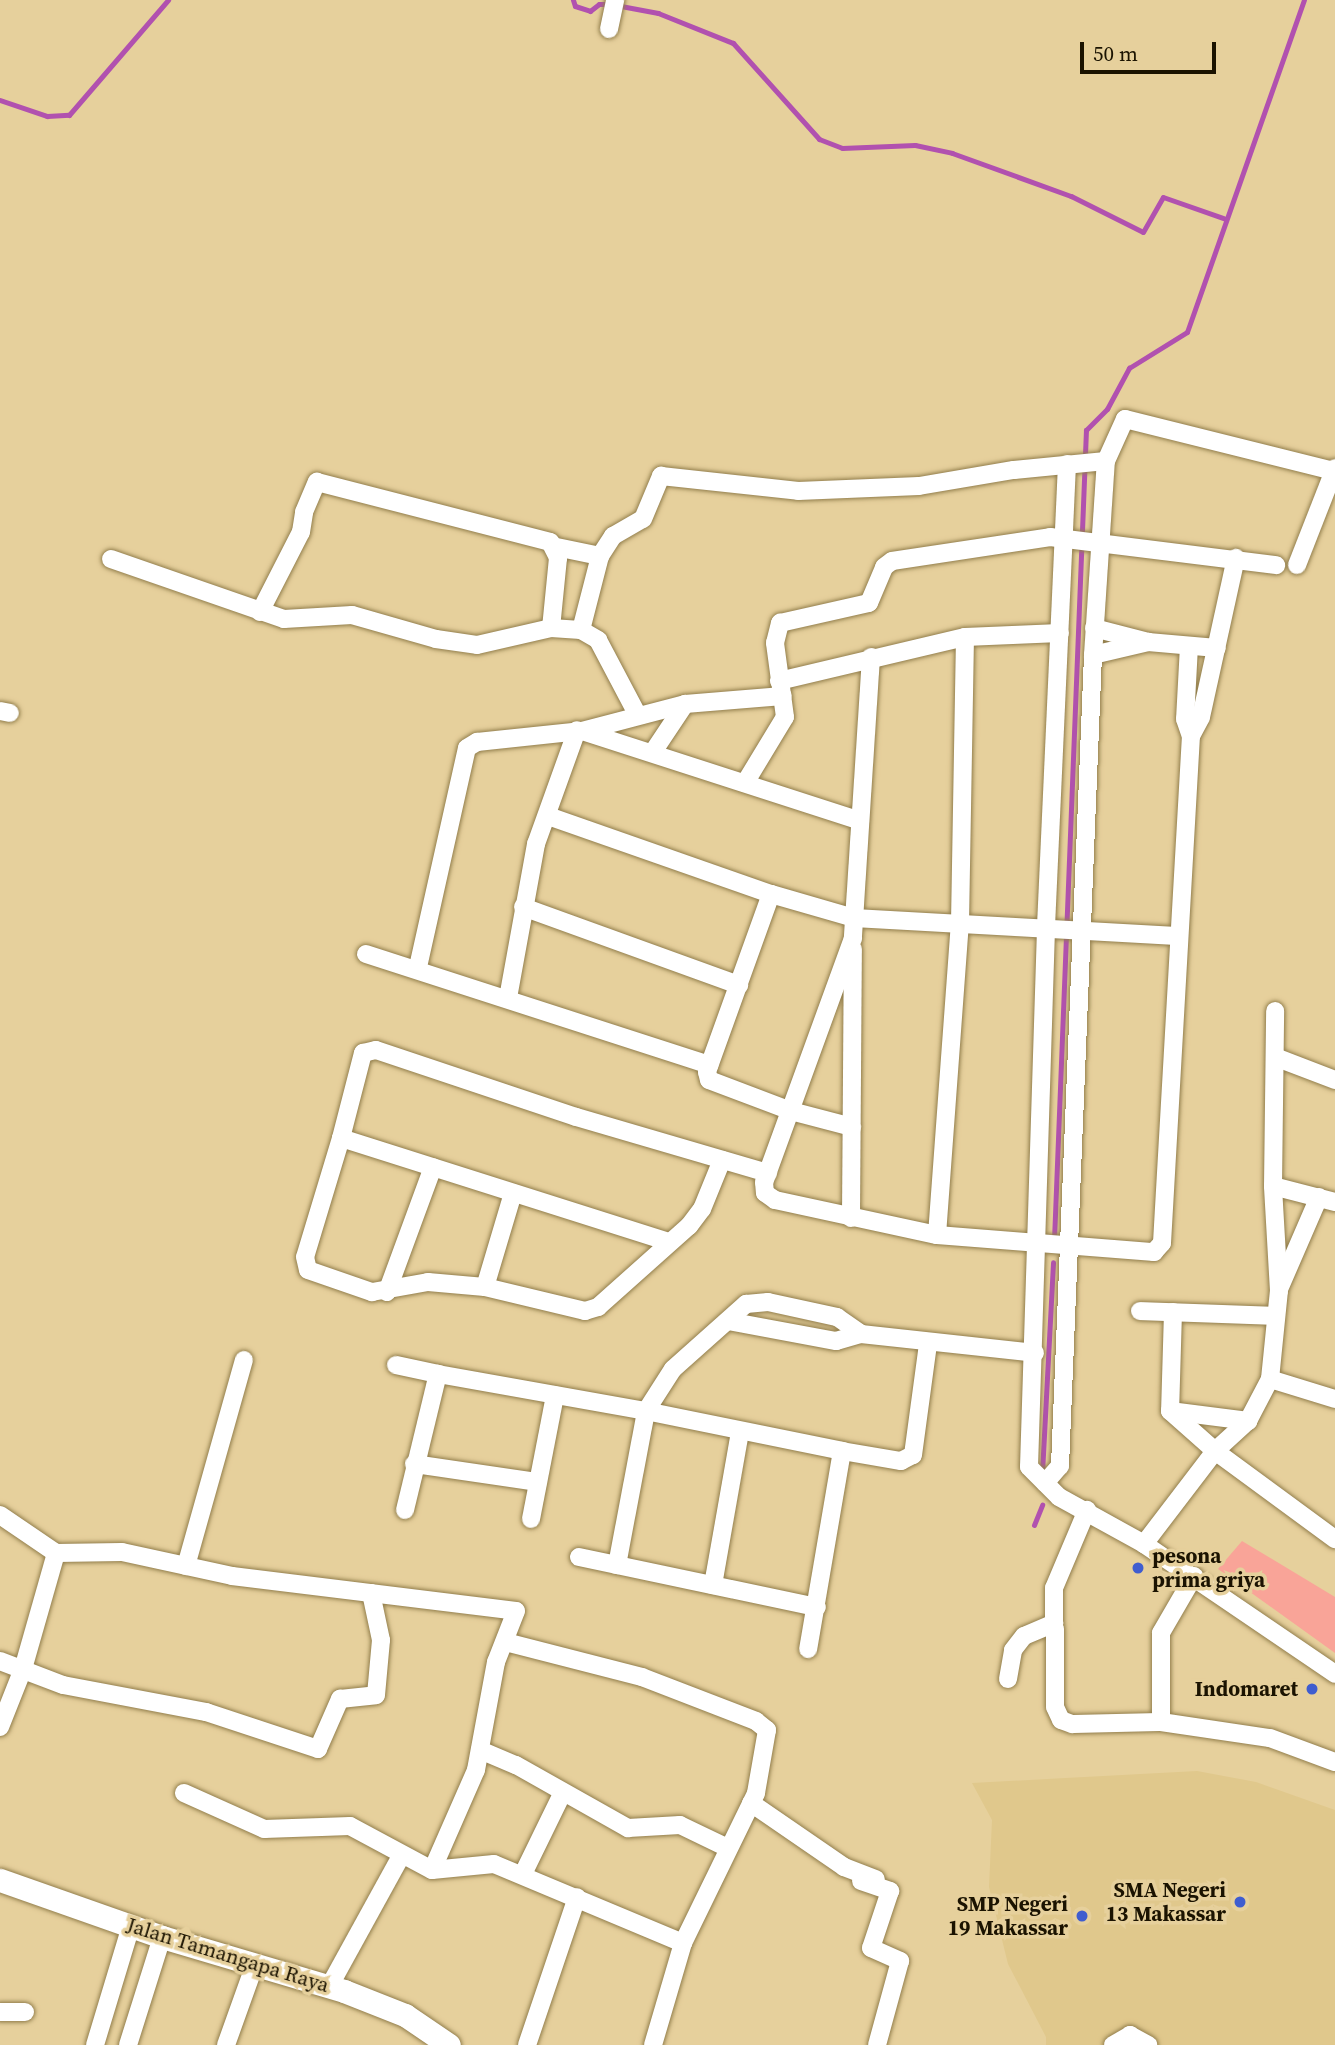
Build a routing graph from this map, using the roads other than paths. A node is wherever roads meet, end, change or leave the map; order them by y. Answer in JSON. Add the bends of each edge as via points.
{"nodes":[{"id":1,"x":615,"y":0,"type":"edge"},
{"id":2,"x":609,"y":29,"type":"dead end"},
{"id":3,"x":1106,"y":461,"type":"junction"},
{"id":4,"x":1067,"y":464,"type":"junction"},
{"id":5,"x":1334,"y":469,"type":"edge"},
{"id":6,"x":1066,"y":537,"type":"junction"},
{"id":7,"x":1101,"y":540,"type":"junction"},
{"id":8,"x":556,"y":547,"type":"junction"},
{"id":9,"x":600,"y":556,"type":"junction"},
{"id":10,"x":1236,"y":558,"type":"junction"},
{"id":11,"x":111,"y":559,"type":"dead end"},
{"id":12,"x":1276,"y":565,"type":"dead end"},
{"id":13,"x":1297,"y":565,"type":"dead end"},
{"id":14,"x":260,"y":612,"type":"junction"},
{"id":15,"x":551,"y":628,"type":"junction"},
{"id":16,"x":1094,"y":628,"type":"junction"},
{"id":17,"x":581,"y":631,"type":"junction"},
{"id":18,"x":1060,"y":633,"type":"junction"},
{"id":19,"x":965,"y":637,"type":"junction"},
{"id":20,"x":1148,"y":642,"type":"junction"},
{"id":21,"x":1189,"y":646,"type":"junction"},
{"id":22,"x":1217,"y":648,"type":"junction"},
{"id":23,"x":1093,"y":655,"type":"junction"},
{"id":24,"x":871,"y":657,"type":"junction"},
{"id":25,"x":781,"y":689,"type":"junction"},
{"id":26,"x":685,"y":704,"type":"junction"},
{"id":27,"x":636,"y":714,"type":"junction"},
{"id":28,"x":579,"y":731,"type":"junction"},
{"id":29,"x":1191,"y":736,"type":"junction"},
{"id":30,"x":653,"y":752,"type":"junction"},
{"id":31,"x":745,"y":783,"type":"junction"},
{"id":32,"x":548,"y":816,"type":"junction"},
{"id":33,"x":860,"y":821,"type":"junction"},
{"id":34,"x":771,"y":894,"type":"junction"},
{"id":35,"x":523,"y":907,"type":"junction"},
{"id":36,"x":854,"y":918,"type":"junction"},
{"id":37,"x":960,"y":923,"type":"junction"},
{"id":38,"x":1046,"y":929,"type":"junction"},
{"id":39,"x":1081,"y":930,"type":"junction"},
{"id":40,"x":1177,"y":936,"type":"junction"},
{"id":41,"x":853,"y":937,"type":"junction"},
{"id":42,"x":366,"y":954,"type":"dead end"},
{"id":43,"x":418,"y":967,"type":"junction"},
{"id":44,"x":738,"y":985,"type":"junction"},
{"id":45,"x":508,"y":998,"type":"junction"},
{"id":46,"x":1275,"y":1011,"type":"dead end"},
{"id":47,"x":1275,"y":1057,"type":"junction"},
{"id":48,"x":710,"y":1065,"type":"junction"},
{"id":49,"x":1335,"y":1080,"type":"edge"},
{"id":50,"x":791,"y":1111,"type":"junction"},
{"id":51,"x":852,"y":1127,"type":"junction"},
{"id":52,"x":341,"y":1138,"type":"junction"},
{"id":53,"x":722,"y":1160,"type":"junction"},
{"id":54,"x":433,"y":1167,"type":"junction"},
{"id":55,"x":768,"y":1173,"type":"junction"},
{"id":56,"x":1273,"y":1186,"type":"junction"},
{"id":57,"x":513,"y":1193,"type":"junction"},
{"id":58,"x":1327,"y":1199,"type":"edge"},
{"id":59,"x":851,"y":1219,"type":"junction"},
{"id":60,"x":937,"y":1235,"type":"junction"},
{"id":61,"x":669,"y":1242,"type":"junction"},
{"id":62,"x":1037,"y":1243,"type":"junction"},
{"id":63,"x":1071,"y":1246,"type":"junction"},
{"id":64,"x":485,"y":1287,"type":"junction"},
{"id":65,"x":387,"y":1292,"type":"junction"},
{"id":66,"x":1279,"y":1292,"type":"junction"},
{"id":67,"x":1140,"y":1311,"type":"dead end"},
{"id":68,"x":1173,"y":1312,"type":"junction"},
{"id":69,"x":1276,"y":1316,"type":"junction"},
{"id":70,"x":728,"y":1321,"type":"junction"},
{"id":71,"x":861,"y":1334,"type":"junction"},
{"id":72,"x":928,"y":1344,"type":"junction"},
{"id":73,"x":1035,"y":1353,"type":"junction"},
{"id":74,"x":244,"y":1360,"type":"dead end"},
{"id":75,"x":396,"y":1365,"type":"dead end"},
{"id":76,"x":438,"y":1374,"type":"junction"},
{"id":77,"x":1270,"y":1379,"type":"junction"},
{"id":78,"x":555,"y":1395,"type":"junction"},
{"id":79,"x":1335,"y":1399,"type":"edge"},
{"id":80,"x":1170,"y":1410,"type":"junction"},
{"id":81,"x":646,"y":1411,"type":"junction"},
{"id":82,"x":1248,"y":1420,"type":"junction"},
{"id":83,"x":740,"y":1432,"type":"junction"},
{"id":84,"x":842,"y":1451,"type":"junction"},
{"id":85,"x":1215,"y":1451,"type":"junction"},
{"id":86,"x":414,"y":1464,"type":"junction"},
{"id":87,"x":538,"y":1482,"type":"junction"},
{"id":88,"x":1045,"y":1483,"type":"junction"},
{"id":89,"x":405,"y":1510,"type":"dead end"},
{"id":90,"x":1087,"y":1510,"type":"junction"},
{"id":91,"x":0,"y":1515,"type":"edge"},
{"id":92,"x":531,"y":1518,"type":"dead end"},
{"id":93,"x":1335,"y":1539,"type":"edge"},
{"id":94,"x":1144,"y":1544,"type":"junction"},
{"id":95,"x":56,"y":1553,"type":"junction"},
{"id":96,"x":579,"y":1557,"type":"dead end"},
{"id":97,"x":617,"y":1565,"type":"junction"},
{"id":98,"x":186,"y":1566,"type":"junction"},
{"id":99,"x":1194,"y":1576,"type":"junction"},
{"id":100,"x":713,"y":1585,"type":"junction"},
{"id":101,"x":371,"y":1594,"type":"junction"},
{"id":102,"x":817,"y":1607,"type":"junction"},
{"id":103,"x":1055,"y":1629,"type":"dead end"},
{"id":104,"x":506,"y":1642,"type":"junction"},
{"id":105,"x":808,"y":1649,"type":"dead end"},
{"id":106,"x":0,"y":1661,"type":"edge"},
{"id":107,"x":23,"y":1669,"type":"junction"},
{"id":108,"x":1335,"y":1674,"type":"edge"},
{"id":109,"x":1008,"y":1679,"type":"dead end"},
{"id":110,"x":1161,"y":1722,"type":"junction"},
{"id":111,"x":0,"y":1727,"type":"edge"},
{"id":112,"x":480,"y":1750,"type":"junction"},
{"id":113,"x":1335,"y":1762,"type":"edge"},
{"id":114,"x":563,"y":1792,"type":"junction"},
{"id":115,"x":184,"y":1793,"type":"dead end"},
{"id":116,"x":751,"y":1803,"type":"junction"},
{"id":117,"x":726,"y":1847,"type":"junction"},
{"id":118,"x":401,"y":1856,"type":"junction"},
{"id":119,"x":432,"y":1870,"type":"junction"},
{"id":120,"x":523,"y":1874,"type":"junction"},
{"id":121,"x":0,"y":1880,"type":"edge"},
{"id":122,"x":861,"y":1881,"type":"dead end"},
{"id":123,"x":890,"y":1884,"type":"dead end"},
{"id":124,"x":577,"y":1897,"type":"junction"},
{"id":125,"x":131,"y":1926,"type":"junction"},
{"id":126,"x":162,"y":1937,"type":"junction"},
{"id":127,"x":683,"y":1943,"type":"junction"},
{"id":128,"x":255,"y":1964,"type":"junction"},
{"id":129,"x":329,"y":1987,"type":"junction"},
{"id":130,"x":0,"y":2012,"type":"edge"},
{"id":131,"x":25,"y":2012,"type":"dead end"},
{"id":132,"x":104,"y":2015,"type":"junction"},
{"id":133,"x":134,"y":2023,"type":"junction"},
{"id":134,"x":95,"y":2045,"type":"edge"},
{"id":135,"x":128,"y":2045,"type":"edge"},
{"id":136,"x":226,"y":2045,"type":"edge"},
{"id":137,"x":449,"y":2045,"type":"edge"},
{"id":138,"x":527,"y":2045,"type":"edge"},
{"id":139,"x":653,"y":2045,"type":"edge"},
{"id":140,"x":877,"y":2045,"type":"edge"},
{"id":141,"x":1113,"y":2045,"type":"edge"},
{"id":142,"x":1148,"y":2045,"type":"edge"}],
"edges":[{"from":1,"to":2,"type":"street"},
{"from":3,"to":4,"type":"street"},
{"from":3,"to":5,"type":"street","via":[[1125,419]]},
{"from":3,"to":7,"type":"street"},
{"from":4,"to":6,"type":"street"},
{"from":4,"to":9,"type":"street","via":[[919,486],[798,491],[661,476],[643,519],[613,536]]},
{"from":5,"to":13,"type":"street"},
{"from":6,"to":7,"type":"street"},
{"from":6,"to":18,"type":"street"},
{"from":6,"to":25,"type":"street","via":[[1003,542],[888,563],[869,603],[780,623],[775,643]]},
{"from":7,"to":10,"type":"street"},
{"from":7,"to":16,"type":"street"},
{"from":8,"to":9,"type":"street"},
{"from":8,"to":14,"type":"street","via":[[540,537],[381,502],[317,482],[301,532]]},
{"from":8,"to":15,"type":"street"},
{"from":9,"to":17,"type":"street"},
{"from":10,"to":12,"type":"street"},
{"from":10,"to":22,"type":"street"},
{"from":11,"to":14,"type":"street"},
{"from":14,"to":15,"type":"street","via":[[284,619],[352,615],[461,644],[507,641]]},
{"from":15,"to":17,"type":"street"},
{"from":16,"to":20,"type":"street"},
{"from":16,"to":23,"type":"street"},
{"from":17,"to":27,"type":"street","via":[[598,640]]},
{"from":18,"to":19,"type":"street"},
{"from":18,"to":38,"type":"street"},
{"from":19,"to":24,"type":"street"},
{"from":19,"to":37,"type":"street"},
{"from":20,"to":21,"type":"street"},
{"from":20,"to":23,"type":"street"},
{"from":21,"to":22,"type":"street"},
{"from":21,"to":29,"type":"street","via":[[1185,719]]},
{"from":22,"to":29,"type":"street","via":[[1201,717]]},
{"from":23,"to":39,"type":"street"},
{"from":24,"to":25,"type":"street"},
{"from":24,"to":33,"type":"street"},
{"from":25,"to":26,"type":"street"},
{"from":25,"to":31,"type":"street","via":[[782,723]]},
{"from":26,"to":27,"type":"street"},
{"from":26,"to":30,"type":"street"},
{"from":27,"to":28,"type":"street"},
{"from":28,"to":30,"type":"street"},
{"from":28,"to":32,"type":"street"},
{"from":28,"to":43,"type":"street","via":[[485,740],[467,748]]},
{"from":29,"to":40,"type":"street"},
{"from":30,"to":31,"type":"street"},
{"from":31,"to":33,"type":"street"},
{"from":32,"to":34,"type":"street"},
{"from":32,"to":35,"type":"street"},
{"from":33,"to":36,"type":"street"},
{"from":34,"to":36,"type":"street"},
{"from":34,"to":44,"type":"street"},
{"from":35,"to":44,"type":"street"},
{"from":35,"to":45,"type":"street"},
{"from":36,"to":37,"type":"street"},
{"from":36,"to":41,"type":"street"},
{"from":37,"to":38,"type":"street"},
{"from":37,"to":60,"type":"street"},
{"from":38,"to":39,"type":"street"},
{"from":38,"to":62,"type":"street"},
{"from":39,"to":40,"type":"street"},
{"from":39,"to":63,"type":"street"},
{"from":40,"to":63,"type":"street","via":[[1162,1243],[1154,1252]]},
{"from":41,"to":50,"type":"street"},
{"from":41,"to":51,"type":"street"},
{"from":42,"to":43,"type":"street"},
{"from":43,"to":45,"type":"street"},
{"from":44,"to":48,"type":"street"},
{"from":45,"to":48,"type":"street"},
{"from":46,"to":47,"type":"street"},
{"from":47,"to":49,"type":"street"},
{"from":47,"to":56,"type":"street"},
{"from":48,"to":50,"type":"street","via":[[711,1084]]},
{"from":50,"to":51,"type":"street"},
{"from":50,"to":55,"type":"street"},
{"from":51,"to":59,"type":"street"},
{"from":52,"to":53,"type":"street","via":[[363,1054],[372,1050]]},
{"from":52,"to":54,"type":"street"},
{"from":52,"to":65,"type":"street","via":[[304,1266],[372,1292]]},
{"from":53,"to":55,"type":"street"},
{"from":53,"to":61,"type":"street","via":[[702,1209]]},
{"from":54,"to":57,"type":"street"},
{"from":54,"to":65,"type":"street"},
{"from":55,"to":59,"type":"street","via":[[763,1189],[769,1197]]},
{"from":56,"to":58,"type":"street"},
{"from":56,"to":66,"type":"street"},
{"from":57,"to":61,"type":"street"},
{"from":57,"to":64,"type":"street"},
{"from":58,"to":66,"type":"street"},
{"from":59,"to":60,"type":"street"},
{"from":60,"to":62,"type":"street"},
{"from":61,"to":64,"type":"street","via":[[593,1310]]},
{"from":62,"to":63,"type":"street"},
{"from":62,"to":73,"type":"street"},
{"from":63,"to":88,"type":"street","via":[[1059,1466]]},
{"from":64,"to":65,"type":"street","via":[[428,1282]]},
{"from":66,"to":69,"type":"street"},
{"from":67,"to":68,"type":"street"},
{"from":68,"to":69,"type":"street"},
{"from":68,"to":80,"type":"street"},
{"from":69,"to":77,"type":"street"},
{"from":70,"to":71,"type":"street","via":[[836,1341]]},
{"from":70,"to":71,"type":"street","via":[[746,1304],[768,1302],[837,1317]]},
{"from":70,"to":81,"type":"street","via":[[673,1368]]},
{"from":71,"to":72,"type":"street"},
{"from":72,"to":73,"type":"street"},
{"from":72,"to":84,"type":"street","via":[[914,1455],[901,1461]]},
{"from":73,"to":88,"type":"street","via":[[1029,1467]]},
{"from":74,"to":98,"type":"street"},
{"from":75,"to":76,"type":"street"},
{"from":76,"to":78,"type":"street"},
{"from":76,"to":86,"type":"street"},
{"from":77,"to":79,"type":"street"},
{"from":77,"to":82,"type":"street"},
{"from":78,"to":81,"type":"street"},
{"from":78,"to":87,"type":"street"},
{"from":80,"to":82,"type":"street"},
{"from":80,"to":85,"type":"street"},
{"from":81,"to":83,"type":"street"},
{"from":81,"to":97,"type":"street"},
{"from":82,"to":85,"type":"street"},
{"from":83,"to":84,"type":"street"},
{"from":83,"to":100,"type":"street"},
{"from":84,"to":102,"type":"street"},
{"from":85,"to":93,"type":"street"},
{"from":85,"to":94,"type":"street"},
{"from":86,"to":87,"type":"street"},
{"from":86,"to":89,"type":"street"},
{"from":87,"to":92,"type":"street"},
{"from":88,"to":90,"type":"street","via":[[1059,1497]]},
{"from":90,"to":94,"type":"street"},
{"from":90,"to":109,"type":"street","via":[[1055,1588],[1055,1623],[1024,1636],[1013,1650]]},
{"from":91,"to":95,"type":"street"},
{"from":94,"to":99,"type":"street"},
{"from":95,"to":98,"type":"street","via":[[105,1550]]},
{"from":95,"to":107,"type":"street"},
{"from":96,"to":97,"type":"street"},
{"from":97,"to":100,"type":"street"},
{"from":98,"to":101,"type":"street"},
{"from":99,"to":108,"type":"street"},
{"from":99,"to":110,"type":"street","via":[[1160,1633]]},
{"from":100,"to":102,"type":"street"},
{"from":101,"to":104,"type":"street","via":[[512,1609],[516,1615]]},
{"from":101,"to":107,"type":"street","via":[[381,1640],[376,1695],[340,1699],[318,1749],[206,1712],[74,1688]]},
{"from":102,"to":105,"type":"street"},
{"from":103,"to":110,"type":"street","via":[[1055,1707],[1061,1720],[1072,1724]]},
{"from":104,"to":112,"type":"street","via":[[496,1662]]},
{"from":104,"to":116,"type":"street","via":[[642,1677],[763,1725],[768,1744]]},
{"from":106,"to":107,"type":"street"},
{"from":107,"to":111,"type":"street"},
{"from":110,"to":113,"type":"street","via":[[1270,1738]]},
{"from":112,"to":114,"type":"street"},
{"from":112,"to":119,"type":"street","via":[[476,1770]]},
{"from":114,"to":117,"type":"street","via":[[628,1828],[691,1827]]},
{"from":114,"to":120,"type":"street"},
{"from":115,"to":118,"type":"street","via":[[264,1829],[350,1826]]},
{"from":116,"to":117,"type":"street"},
{"from":116,"to":123,"type":"street","via":[[844,1867]]},
{"from":117,"to":127,"type":"street"},
{"from":118,"to":119,"type":"street"},
{"from":118,"to":129,"type":"street"},
{"from":119,"to":120,"type":"street","via":[[490,1863]]},
{"from":120,"to":124,"type":"street"},
{"from":121,"to":125,"type":"main road","name":"Jalan Tamangapa Raya"},
{"from":122,"to":140,"type":"street","via":[[890,1891],[871,1948],[900,1961]]},
{"from":124,"to":127,"type":"street"},
{"from":124,"to":138,"type":"street"},
{"from":125,"to":126,"type":"main road","name":"Jalan Tamangapa Raya"},
{"from":125,"to":132,"type":"street"},
{"from":126,"to":128,"type":"main road","name":"Jalan Tamangapa Raya"},
{"from":126,"to":133,"type":"street"},
{"from":127,"to":139,"type":"street"},
{"from":128,"to":129,"type":"main road","name":"Jalan Tamangapa Raya"},
{"from":128,"to":136,"type":"street"},
{"from":129,"to":137,"type":"main road","name":"Jalan Tamangapa Raya","via":[[405,2015]]},
{"from":130,"to":131,"type":"street"},
{"from":132,"to":133,"type":"street"},
{"from":132,"to":134,"type":"street"},
{"from":133,"to":135,"type":"street"},
{"from":141,"to":142,"type":"street","via":[[1130,2035]]}]}
